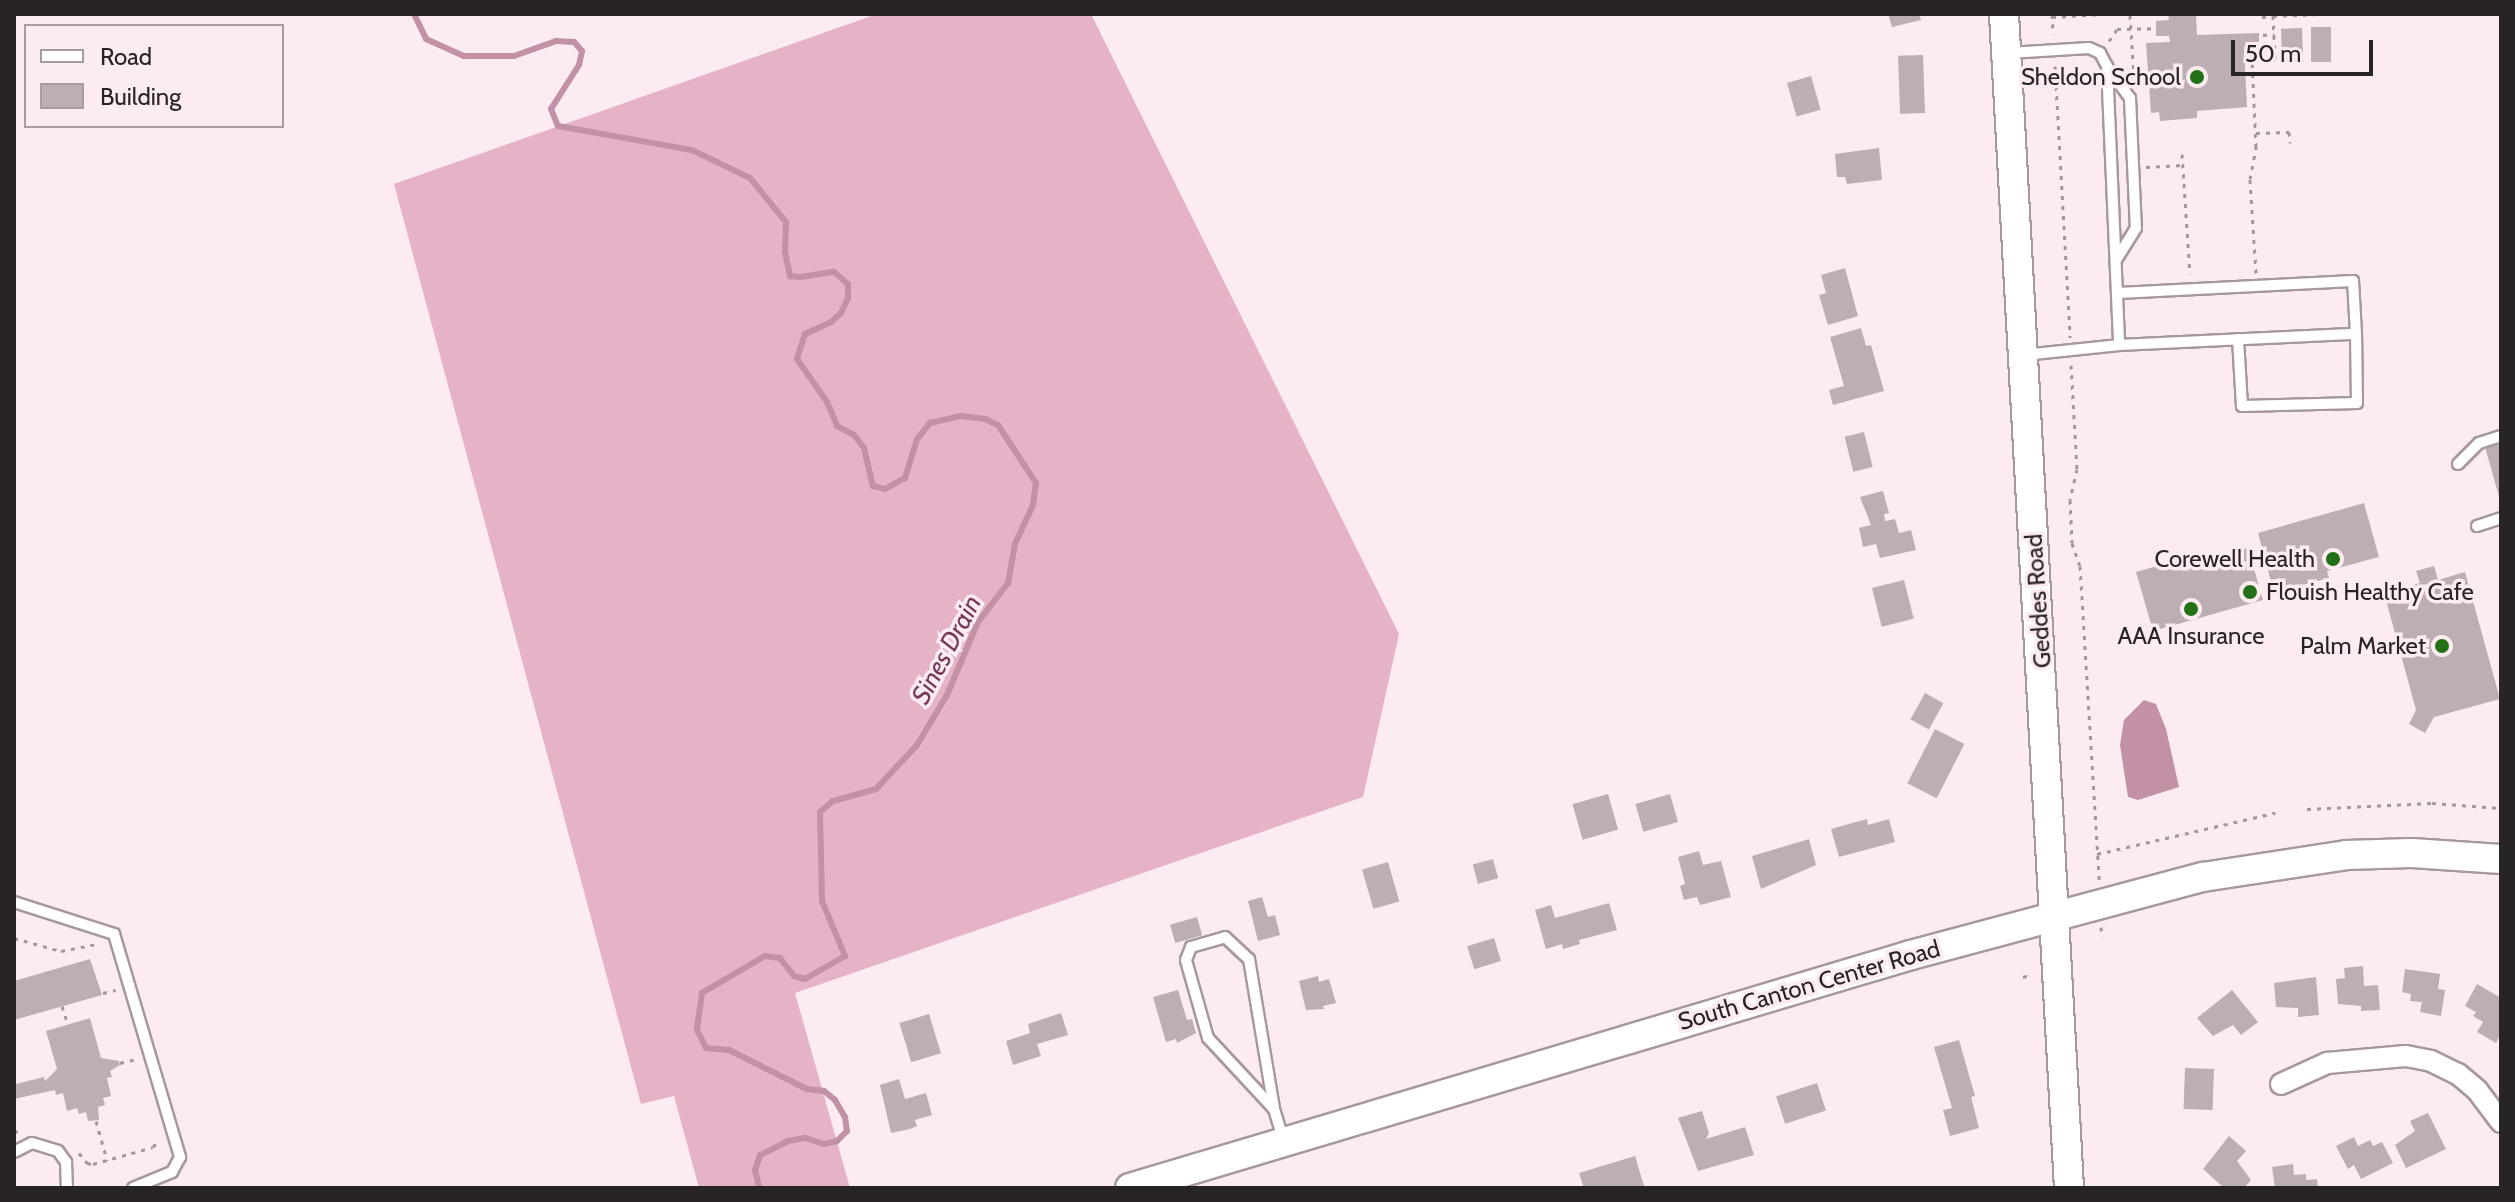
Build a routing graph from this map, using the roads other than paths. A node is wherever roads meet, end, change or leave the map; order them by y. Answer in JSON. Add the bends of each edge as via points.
{"nodes":[{"id":1,"x":2004,"y":14,"type":"edge"},
{"id":2,"x":2006,"y":54,"type":"junction"},
{"id":3,"x":2107,"y":66,"type":"junction"},
{"id":4,"x":2116,"y":260,"type":"junction"},
{"id":5,"x":2118,"y":293,"type":"junction"},
{"id":6,"x":2356,"y":334,"type":"junction"},
{"id":7,"x":2238,"y":339,"type":"junction"},
{"id":8,"x":2119,"y":345,"type":"junction"},
{"id":9,"x":2022,"y":355,"type":"junction"},
{"id":10,"x":2501,"y":436,"type":"edge"},
{"id":11,"x":2458,"y":464,"type":"dead end"},
{"id":12,"x":2501,"y":518,"type":"edge"},
{"id":13,"x":2477,"y":526,"type":"dead end"},
{"id":14,"x":2501,"y":859,"type":"edge"},
{"id":15,"x":14,"y":902,"type":"edge"},
{"id":16,"x":2055,"y":916,"type":"junction"},
{"id":17,"x":2281,"y":1084,"type":"dead end"},
{"id":18,"x":1274,"y":1109,"type":"junction"},
{"id":19,"x":2501,"y":1122,"type":"edge"},
{"id":20,"x":1284,"y":1144,"type":"junction"},
{"id":21,"x":14,"y":1152,"type":"edge"},
{"id":22,"x":67,"y":1188,"type":"edge"},
{"id":23,"x":133,"y":1188,"type":"edge"},
{"id":24,"x":1130,"y":1188,"type":"edge"},
{"id":25,"x":2069,"y":1188,"type":"edge"}],
"edges":[{"from":1,"to":2,"type":"main road","name":"Geddes Road"},
{"from":2,"to":3,"type":"lane","via":[[2089,48],[2100,53]]},
{"from":2,"to":9,"type":"main road","name":"Geddes Road"},
{"from":3,"to":4,"type":"lane"},
{"from":3,"to":4,"type":"lane","via":[[2130,98],[2136,228]]},
{"from":4,"to":5,"type":"lane"},
{"from":5,"to":6,"type":"lane","via":[[2353,281]]},
{"from":5,"to":8,"type":"lane"},
{"from":6,"to":7,"type":"lane"},
{"from":6,"to":7,"type":"lane","via":[[2357,403],[2242,406]]},
{"from":7,"to":8,"type":"lane"},
{"from":8,"to":9,"type":"lane"},
{"from":9,"to":16,"type":"main road","name":"Geddes Road"},
{"from":10,"to":11,"type":"lane","via":[[2479,443]]},
{"from":12,"to":13,"type":"lane"},
{"from":14,"to":16,"type":"main road","name":"South Canton Center Road","via":[[2412,853],[2294,862],[2203,877]]},
{"from":15,"to":23,"type":"lane","via":[[114,934],[180,1157],[172,1172]]},
{"from":16,"to":20,"type":"main road","name":"South Canton Center Road","via":[[1560,1058]]},
{"from":16,"to":25,"type":"main road","name":"Geddes Road"},
{"from":17,"to":19,"type":"street","via":[[2327,1063],[2406,1056],[2458,1074]]},
{"from":18,"to":18,"type":"lane","via":[[1249,959],[1225,937],[1191,947],[1186,960],[1208,1038]]},
{"from":18,"to":20,"type":"lane"},
{"from":20,"to":24,"type":"main road","name":"South Canton Center Road"},
{"from":21,"to":22,"type":"lane","via":[[32,1143],[58,1151],[66,1162]]}]}
